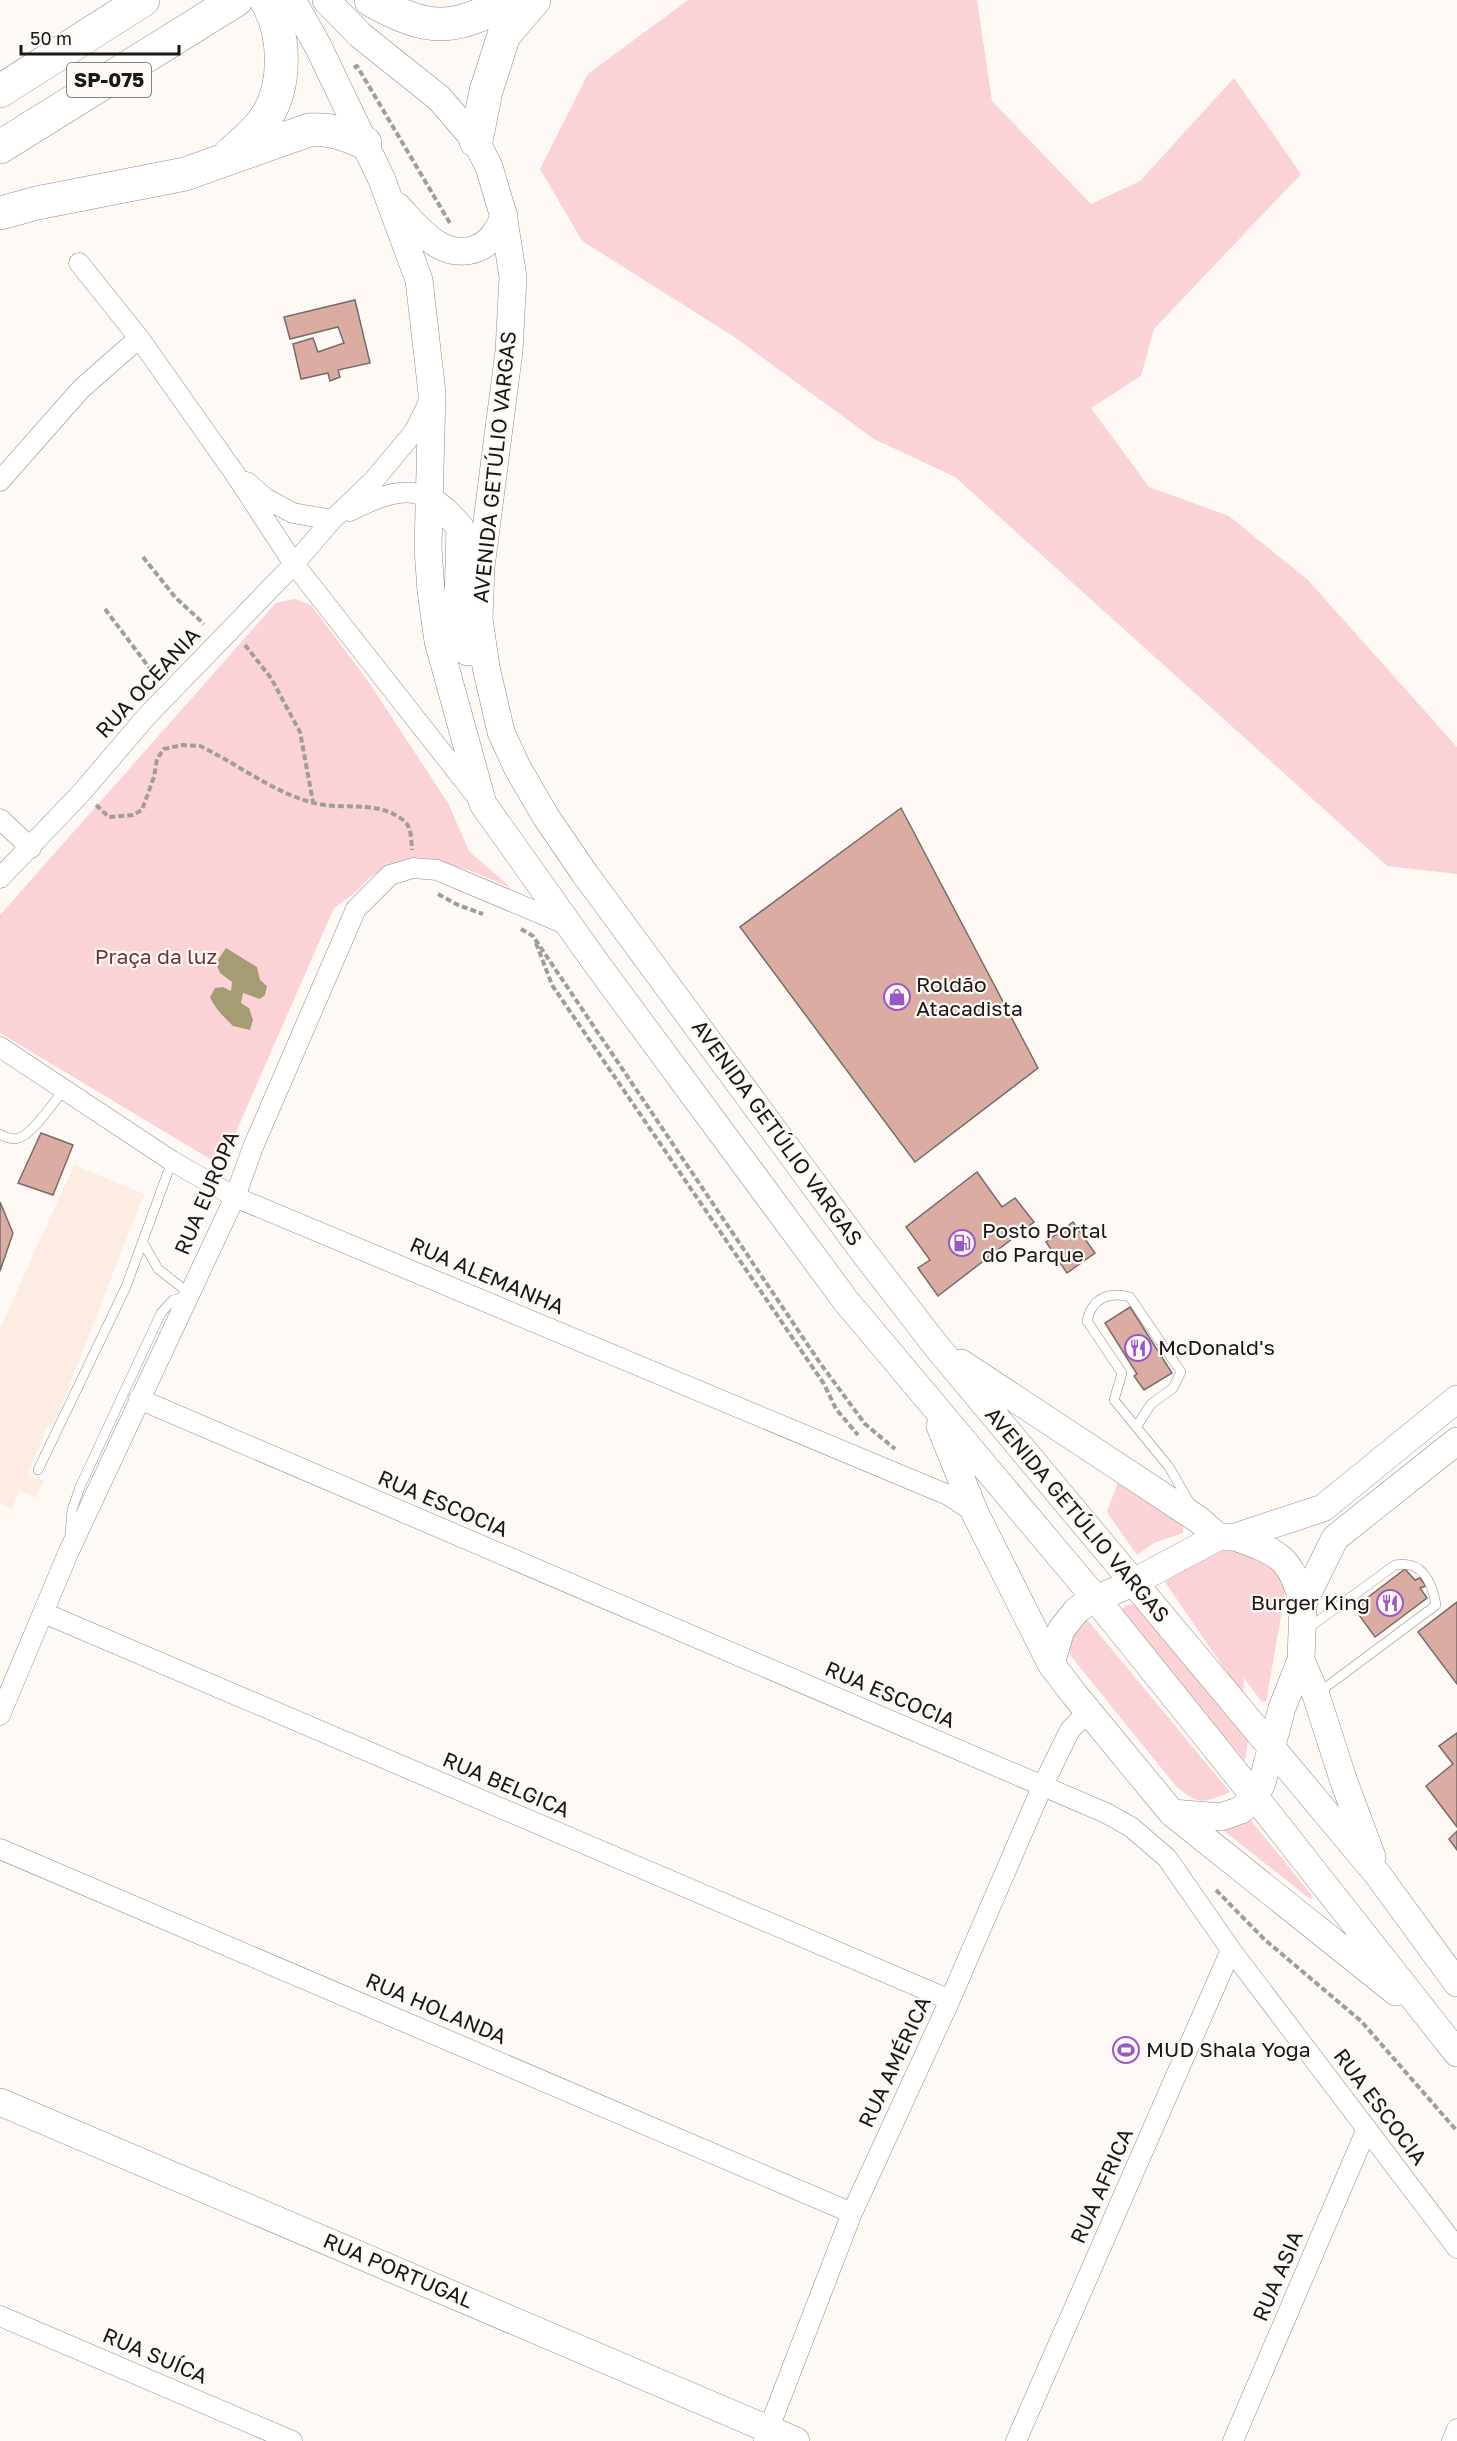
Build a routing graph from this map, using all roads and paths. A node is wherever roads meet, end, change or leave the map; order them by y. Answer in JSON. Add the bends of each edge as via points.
{"nodes":[{"id":1,"x":143,"y":0,"type":"edge"},
{"id":2,"x":266,"y":0,"type":"edge"},
{"id":3,"x":292,"y":0,"type":"edge"},
{"id":4,"x":326,"y":0,"type":"edge"},
{"id":5,"x":371,"y":0,"type":"edge"},
{"id":6,"x":510,"y":0,"type":"edge"},
{"id":7,"x":534,"y":0,"type":"edge"},
{"id":8,"x":226,"y":6,"type":"edge"},
{"id":9,"x":334,"y":78,"type":"junction"},
{"id":10,"x":0,"y":91,"type":"edge"},
{"id":11,"x":476,"y":141,"type":"junction"},
{"id":12,"x":365,"y":143,"type":"junction"},
{"id":13,"x":0,"y":147,"type":"edge"},
{"id":14,"x":219,"y":163,"type":"junction"},
{"id":15,"x":388,"y":196,"type":"junction"},
{"id":16,"x":0,"y":213,"type":"edge"},
{"id":17,"x":504,"y":216,"type":"junction"},
{"id":18,"x":466,"y":252,"type":"junction"},
{"id":19,"x":79,"y":263,"type":"dead end"},
{"id":20,"x":139,"y":338,"type":"junction"},
{"id":21,"x":432,"y":393,"type":"junction"},
{"id":22,"x":234,"y":471,"type":"junction"},
{"id":23,"x":0,"y":481,"type":"edge"},
{"id":24,"x":429,"y":499,"type":"junction"},
{"id":25,"x":332,"y":520,"type":"junction"},
{"id":26,"x":143,"y":557,"type":"dead end"},
{"id":27,"x":294,"y":564,"type":"junction"},
{"id":28,"x":105,"y":609,"type":"dead end"},
{"id":29,"x":204,"y":624,"type":"dead end"},
{"id":30,"x":245,"y":645,"type":"dead end"},
{"id":31,"x":162,"y":684,"type":"dead end"},
{"id":32,"x":501,"y":732,"type":"junction"},
{"id":33,"x":82,"y":792,"type":"junction"},
{"id":34,"x":313,"y":802,"type":"junction"},
{"id":35,"x":483,"y":804,"type":"junction"},
{"id":36,"x":0,"y":819,"type":"edge"},
{"id":37,"x":31,"y":848,"type":"junction"},
{"id":38,"x":413,"y":868,"type":"junction"},
{"id":39,"x":0,"y":878,"type":"edge"},
{"id":40,"x":570,"y":926,"type":"junction"},
{"id":41,"x":0,"y":1047,"type":"edge"},
{"id":42,"x":65,"y":1088,"type":"junction"},
{"id":43,"x":0,"y":1134,"type":"edge"},
{"id":44,"x":172,"y":1161,"type":"junction"},
{"id":45,"x":235,"y":1197,"type":"junction"},
{"id":46,"x":142,"y":1241,"type":"junction"},
{"id":47,"x":188,"y":1295,"type":"junction"},
{"id":48,"x":937,"y":1347,"type":"junction"},
{"id":49,"x":926,"y":1398,"type":"junction"},
{"id":50,"x":139,"y":1399,"type":"junction"},
{"id":51,"x":1457,"y":1399,"type":"edge"},
{"id":52,"x":1137,"y":1426,"type":"junction"},
{"id":53,"x":861,"y":1439,"type":"dead end"},
{"id":54,"x":1457,"y":1441,"type":"edge"},
{"id":55,"x":898,"y":1452,"type":"dead end"},
{"id":56,"x":38,"y":1470,"type":"dead end"},
{"id":57,"x":975,"y":1513,"type":"junction"},
{"id":58,"x":1217,"y":1531,"type":"junction"},
{"id":59,"x":69,"y":1551,"type":"junction"},
{"id":60,"x":1132,"y":1583,"type":"junction"},
{"id":61,"x":1095,"y":1599,"type":"junction"},
{"id":62,"x":1303,"y":1604,"type":"junction"},
{"id":63,"x":44,"y":1613,"type":"junction"},
{"id":64,"x":1302,"y":1633,"type":"junction"},
{"id":65,"x":1301,"y":1660,"type":"junction"},
{"id":66,"x":1051,"y":1664,"type":"junction"},
{"id":67,"x":1316,"y":1695,"type":"junction"},
{"id":68,"x":1088,"y":1712,"type":"junction"},
{"id":69,"x":0,"y":1715,"type":"edge"},
{"id":70,"x":1272,"y":1748,"type":"junction"},
{"id":71,"x":1042,"y":1787,"type":"junction"},
{"id":72,"x":1255,"y":1797,"type":"junction"},
{"id":73,"x":1172,"y":1814,"type":"junction"},
{"id":74,"x":0,"y":1849,"type":"edge"},
{"id":75,"x":1378,"y":1875,"type":"junction"},
{"id":76,"x":1232,"y":1950,"type":"junction"},
{"id":77,"x":1457,"y":1983,"type":"edge"},
{"id":78,"x":950,"y":2000,"type":"junction"},
{"id":79,"x":1438,"y":2028,"type":"junction"},
{"id":80,"x":1457,"y":2053,"type":"edge"},
{"id":81,"x":0,"y":2102,"type":"edge"},
{"id":82,"x":1366,"y":2131,"type":"junction"},
{"id":83,"x":852,"y":2213,"type":"junction"},
{"id":84,"x":1457,"y":2248,"type":"edge"},
{"id":85,"x":0,"y":2316,"type":"edge"},
{"id":86,"x":1457,"y":2429,"type":"edge"},
{"id":87,"x":766,"y":2435,"type":"edge"},
{"id":88,"x":292,"y":2441,"type":"edge"},
{"id":89,"x":796,"y":2441,"type":"edge"},
{"id":90,"x":1016,"y":2441,"type":"edge"},
{"id":91,"x":1233,"y":2441,"type":"edge"},
{"id":92,"x":1452,"y":2441,"type":"edge"}],
"edges":[{"from":1,"to":10,"type":"highway","number":"SP-075"},
{"from":2,"to":14,"type":"highway","via":[[273,11],[281,47],[277,88],[265,120]]},
{"from":3,"to":9,"type":"main road","name":"AVENIDA GETÚLIO VARGAS"},
{"from":4,"to":11,"type":"main road","name":"AVENIDA GETÚLIO VARGAS","via":[[360,35],[439,98]]},
{"from":5,"to":6,"type":"highway","via":[[399,15],[442,25],[482,16]]},
{"from":7,"to":11,"type":"highway","via":[[504,34]]},
{"from":8,"to":13,"type":"highway","number":"SP-075"},
{"from":9,"to":12,"type":"main road","name":"AVENIDA GETÚLIO VARGAS"},
{"from":9,"to":18,"type":"path","via":[[357,66]]},
{"from":11,"to":17,"type":"main road","name":"AVENIDA GETÚLIO VARGAS","via":[[489,167]]},
{"from":12,"to":14,"type":"highway","via":[[326,128],[309,130]]},
{"from":12,"to":15,"type":"main road","name":"AVENIDA GETÚLIO VARGAS"},
{"from":14,"to":16,"type":"highway","via":[[185,174]]},
{"from":15,"to":18,"type":"main road","via":[[438,246]]},
{"from":15,"to":21,"type":"main road","name":"AVENIDA GETÚLIO VARGAS","via":[[420,280]]},
{"from":17,"to":18,"type":"main road","via":[[484,245]]},
{"from":17,"to":32,"type":"main road","name":"AVENIDA GETÚLIO VARGAS","via":[[513,277],[509,351],[481,567],[479,619]]},
{"from":19,"to":20,"type":"street","name":"AVENIDA GETÚLIO VARGAS"},
{"from":20,"to":22,"type":"street","name":"AVENIDA GETÚLIO VARGAS"},
{"from":20,"to":23,"type":"street","via":[[81,389]]},
{"from":21,"to":24,"type":"main road","name":"AVENIDA GETÚLIO VARGAS"},
{"from":21,"to":25,"type":"street","name":"RUA OCEANIA","via":[[407,440],[374,480]]},
{"from":22,"to":25,"type":"street","via":[[265,498],[293,513]]},
{"from":22,"to":27,"type":"street","name":"AVENIDA GETÚLIO VARGAS"},
{"from":24,"to":25,"type":"street","name":"RUA OCEANIA","via":[[398,493],[374,499]]},
{"from":24,"to":32,"type":"main road","via":[[460,527],[458,603],[475,696]]},
{"from":24,"to":35,"type":"main road","name":"AVENIDA GETÚLIO VARGAS","via":[[428,548],[438,641]]},
{"from":25,"to":27,"type":"street","name":"RUA OCEANIA"},
{"from":26,"to":29,"type":"path","via":[[175,597]]},
{"from":27,"to":33,"type":"street","name":"RUA OCEANIA","via":[[146,717]]},
{"from":27,"to":35,"type":"street","name":"AVENIDA GETÚLIO VARGAS"},
{"from":28,"to":31,"type":"path"},
{"from":30,"to":34,"type":"path","via":[[271,678],[300,732]]},
{"from":32,"to":48,"type":"main road","name":"AVENIDA GETÚLIO VARGAS","via":[[534,797],[585,874]]},
{"from":33,"to":34,"type":"path","via":[[109,817],[133,815],[142,810],[157,759],[164,749],[182,745],[200,746],[298,798]]},
{"from":33,"to":37,"type":"street","name":"RUA OCEANIA"},
{"from":34,"to":38,"type":"path","via":[[380,808],[405,821],[410,831]]},
{"from":35,"to":40,"type":"main road","name":"AVENIDA GETÚLIO VARGAS"},
{"from":36,"to":37,"type":"street"},
{"from":37,"to":39,"type":"street","name":"RUA OCEANIA"},
{"from":38,"to":40,"type":"street","via":[[437,870]]},
{"from":38,"to":45,"type":"street","name":"RUA EUROPA","via":[[390,875],[356,909]]},
{"from":40,"to":49,"type":"main road","name":"AVENIDA GETÚLIO VARGAS","via":[[846,1301]]},
{"from":41,"to":42,"type":"street","name":"RUA ALEMANHA"},
{"from":42,"to":43,"type":"lane","via":[[28,1132],[18,1138]]},
{"from":42,"to":44,"type":"street","name":"RUA ALEMANHA"},
{"from":44,"to":45,"type":"street","name":"RUA ALEMANHA"},
{"from":44,"to":46,"type":"lane"},
{"from":45,"to":47,"type":"street","name":"RUA EUROPA"},
{"from":45,"to":57,"type":"street","name":"RUA ALEMANHA","via":[[948,1495]]},
{"from":46,"to":47,"type":"lane","via":[[158,1269]]},
{"from":46,"to":56,"type":"lane","via":[[126,1287]]},
{"from":47,"to":50,"type":"street","name":"RUA EUROPA"},
{"from":47,"to":59,"type":"lane","via":[[173,1300],[161,1313],[80,1487],[72,1510]]},
{"from":48,"to":58,"type":"main road"},
{"from":48,"to":60,"type":"main road","name":"AVENIDA GETÚLIO VARGAS"},
{"from":49,"to":57,"type":"main road"},
{"from":49,"to":61,"type":"main road","name":"AVENIDA GETÚLIO VARGAS"},
{"from":50,"to":59,"type":"street","name":"RUA EUROPA"},
{"from":50,"to":71,"type":"street","name":"RUA ESCOCIA"},
{"from":51,"to":58,"type":"main road","via":[[1323,1508]]},
{"from":52,"to":52,"type":"lane","via":[[1114,1400],[1122,1373],[1087,1321],[1097,1300],[1113,1294],[1130,1297],[1181,1372],[1173,1388],[1151,1404]]},
{"from":52,"to":58,"type":"lane"},
{"from":53,"to":55,"type":"path","via":[[836,1409],[824,1383],[552,985],[533,936],[820,1363],[865,1424]]},
{"from":54,"to":62,"type":"main road","via":[[1335,1538]]},
{"from":57,"to":66,"type":"main road"},
{"from":58,"to":60,"type":"main road"},
{"from":58,"to":62,"type":"main road","via":[[1263,1547],[1286,1562],[1295,1576]]},
{"from":59,"to":63,"type":"street","name":"RUA EUROPA"},
{"from":60,"to":61,"type":"main road"},
{"from":60,"to":70,"type":"main road","name":"AVENIDA GETÚLIO VARGAS"},
{"from":61,"to":66,"type":"main road","via":[[1067,1620]]},
{"from":61,"to":72,"type":"main road","name":"AVENIDA GETÚLIO VARGAS"},
{"from":62,"to":64,"type":"main road"},
{"from":63,"to":69,"type":"street","name":"RUA EUROPA"},
{"from":63,"to":78,"type":"street","name":"RUA BELGICA"},
{"from":64,"to":65,"type":"main road"},
{"from":64,"to":67,"type":"lane","via":[[1395,1565],[1416,1566],[1434,1592],[1436,1605]]},
{"from":65,"to":67,"type":"main road"},
{"from":65,"to":70,"type":"main road","via":[[1282,1708]]},
{"from":66,"to":68,"type":"main road"},
{"from":67,"to":75,"type":"main road"},
{"from":68,"to":71,"type":"street","name":"RUA AMÉRICA","via":[[1070,1730]]},
{"from":68,"to":73,"type":"main road"},
{"from":70,"to":72,"type":"main road"},
{"from":70,"to":75,"type":"main road","name":"AVENIDA GETÚLIO VARGAS"},
{"from":71,"to":76,"type":"street","name":"RUA ESCOCIA","via":[[1106,1813],[1149,1842],[1167,1858]]},
{"from":71,"to":78,"type":"street","name":"RUA AMÉRICA"},
{"from":72,"to":73,"type":"main road","via":[[1241,1810],[1221,1816]]},
{"from":72,"to":79,"type":"main road","name":"AVENIDA GETÚLIO VARGAS"},
{"from":73,"to":79,"type":"main road"},
{"from":74,"to":83,"type":"street","name":"RUA HOLANDA"},
{"from":75,"to":77,"type":"main road","name":"AVENIDA GETÚLIO VARGAS"},
{"from":76,"to":82,"type":"street","name":"RUA ESCOCIA"},
{"from":76,"to":90,"type":"street","name":"RUA AFRICA"},
{"from":78,"to":83,"type":"street","name":"RUA AMÉRICA"},
{"from":79,"to":80,"type":"main road","name":"AVENIDA GETÚLIO VARGAS"},
{"from":81,"to":87,"type":"main road","name":"RUA PORTUGAL"},
{"from":82,"to":84,"type":"street","name":"RUA ESCOCIA"},
{"from":82,"to":91,"type":"street","name":"RUA ASIA"},
{"from":83,"to":87,"type":"street","name":"RUA AMÉRICA"},
{"from":85,"to":88,"type":"street","name":"RUA SUÍCA"},
{"from":86,"to":92,"type":"street"},
{"from":87,"to":89,"type":"main road","name":"RUA PORTUGAL"}]}
